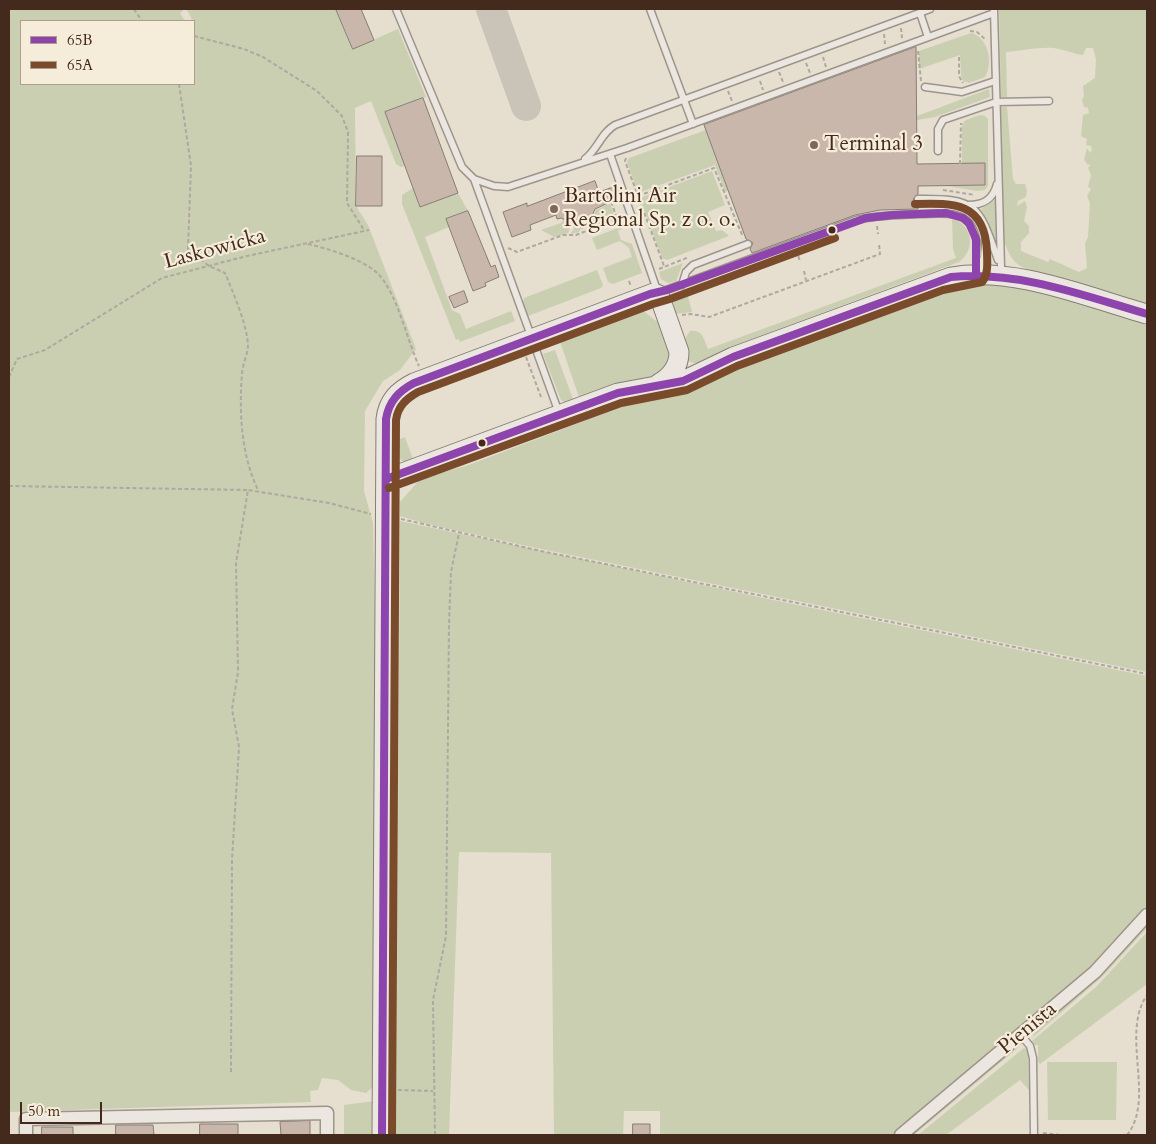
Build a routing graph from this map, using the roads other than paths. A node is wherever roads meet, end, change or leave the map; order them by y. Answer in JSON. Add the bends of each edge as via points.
{"nodes":[{"id":1,"x":396,"y":9,"type":"edge"},
{"id":2,"x":650,"y":9,"type":"edge"},
{"id":3,"x":930,"y":9,"type":"edge"},
{"id":4,"x":994,"y":11,"type":"edge"},
{"id":5,"x":920,"y":13,"type":"junction"},
{"id":6,"x":928,"y":37,"type":"junction"},
{"id":7,"x":995,"y":81,"type":"junction"},
{"id":8,"x":925,"y":87,"type":"dead end"},
{"id":9,"x":684,"y":100,"type":"junction"},
{"id":10,"x":1049,"y":101,"type":"dead end"},
{"id":11,"x":996,"y":102,"type":"junction"},
{"id":12,"x":693,"y":124,"type":"junction"},
{"id":13,"x":938,"y":151,"type":"dead end"},
{"id":14,"x":610,"y":154,"type":"junction"},
{"id":15,"x":580,"y":162,"type":"junction"},
{"id":16,"x":474,"y":179,"type":"junction"},
{"id":17,"x":997,"y":181,"type":"junction"},
{"id":18,"x":918,"y":199,"type":"dead end"},
{"id":19,"x":968,"y":205,"type":"junction"},
{"id":20,"x":986,"y":228,"type":"junction"},
{"id":21,"x":748,"y":244,"type":"dead end"},
{"id":22,"x":1002,"y":271,"type":"junction"},
{"id":23,"x":976,"y":274,"type":"junction"},
{"id":24,"x":682,"y":285,"type":"junction"},
{"id":25,"x":658,"y":293,"type":"junction"},
{"id":26,"x":1147,"y":314,"type":"edge"},
{"id":27,"x":531,"y":347,"type":"junction"},
{"id":28,"x":679,"y":357,"type":"junction"},
{"id":29,"x":712,"y":366,"type":"junction"},
{"id":30,"x":658,"y":384,"type":"junction"},
{"id":31,"x":559,"y":415,"type":"junction"},
{"id":32,"x":386,"y":479,"type":"junction"},
{"id":33,"x":1147,"y":916,"type":"edge"},
{"id":34,"x":1021,"y":1035,"type":"junction"},
{"id":35,"x":1034,"y":1134,"type":"edge"},
{"id":36,"x":26,"y":1135,"type":"edge"},
{"id":37,"x":327,"y":1135,"type":"edge"},
{"id":38,"x":382,"y":1135,"type":"edge"},
{"id":39,"x":901,"y":1135,"type":"edge"}],
"edges":[{"from":1,"to":16,"type":"lane","via":[[462,167]]},
{"from":2,"to":9,"type":"lane"},
{"from":3,"to":5,"type":"lane"},
{"from":4,"to":6,"type":"lane"},
{"from":4,"to":7,"type":"lane"},
{"from":5,"to":6,"type":"lane"},
{"from":5,"to":9,"type":"lane"},
{"from":6,"to":12,"type":"lane"},
{"from":7,"to":8,"type":"lane","via":[[962,92]]},
{"from":7,"to":11,"type":"lane"},
{"from":9,"to":12,"type":"lane"},
{"from":9,"to":15,"type":"lane","via":[[610,128],[593,152]]},
{"from":10,"to":11,"type":"lane"},
{"from":11,"to":13,"type":"lane","via":[[943,120],[938,129]]},
{"from":11,"to":17,"type":"lane"},
{"from":12,"to":14,"type":"lane"},
{"from":14,"to":15,"type":"lane"},
{"from":14,"to":25,"type":"lane"},
{"from":15,"to":16,"type":"lane","via":[[508,187]]},
{"from":16,"to":27,"type":"lane"},
{"from":17,"to":19,"type":"lane","via":[[988,201]]},
{"from":17,"to":22,"type":"lane"},
{"from":18,"to":19,"type":"lane","via":[[955,200]]},
{"from":19,"to":20,"type":"lane"},
{"from":20,"to":22,"type":"lane"},
{"from":20,"to":23,"type":"lane","via":[[984,258]]},
{"from":21,"to":24,"type":"lane","via":[[693,265],[686,272]]},
{"from":22,"to":23,"type":"street"},
{"from":22,"to":26,"type":"street"},
{"from":23,"to":24,"type":"lane","via":[[978,253],[975,236],[960,216],[885,215],[856,220]]},
{"from":23,"to":29,"type":"street","via":[[940,280]]},
{"from":24,"to":25,"type":"lane"},
{"from":25,"to":27,"type":"street"},
{"from":25,"to":28,"type":"street"},
{"from":27,"to":31,"type":"lane"},
{"from":27,"to":32,"type":"street","via":[[414,383],[397,394],[387,412]]},
{"from":28,"to":29,"type":"street","via":[[695,368]]},
{"from":28,"to":30,"type":"street","via":[[673,372]]},
{"from":29,"to":30,"type":"street","via":[[684,381]]},
{"from":30,"to":31,"type":"street","via":[[618,392]]},
{"from":31,"to":32,"type":"street"},
{"from":32,"to":38,"type":"street"},
{"from":33,"to":34,"type":"street","name":"Pienista","via":[[1096,972]]},
{"from":34,"to":35,"type":"lane","via":[[1030,1046],[1033,1058]]},
{"from":34,"to":39,"type":"street","name":"Pienista"},
{"from":36,"to":37,"type":"street","via":[[26,1119],[327,1113]]}]}
